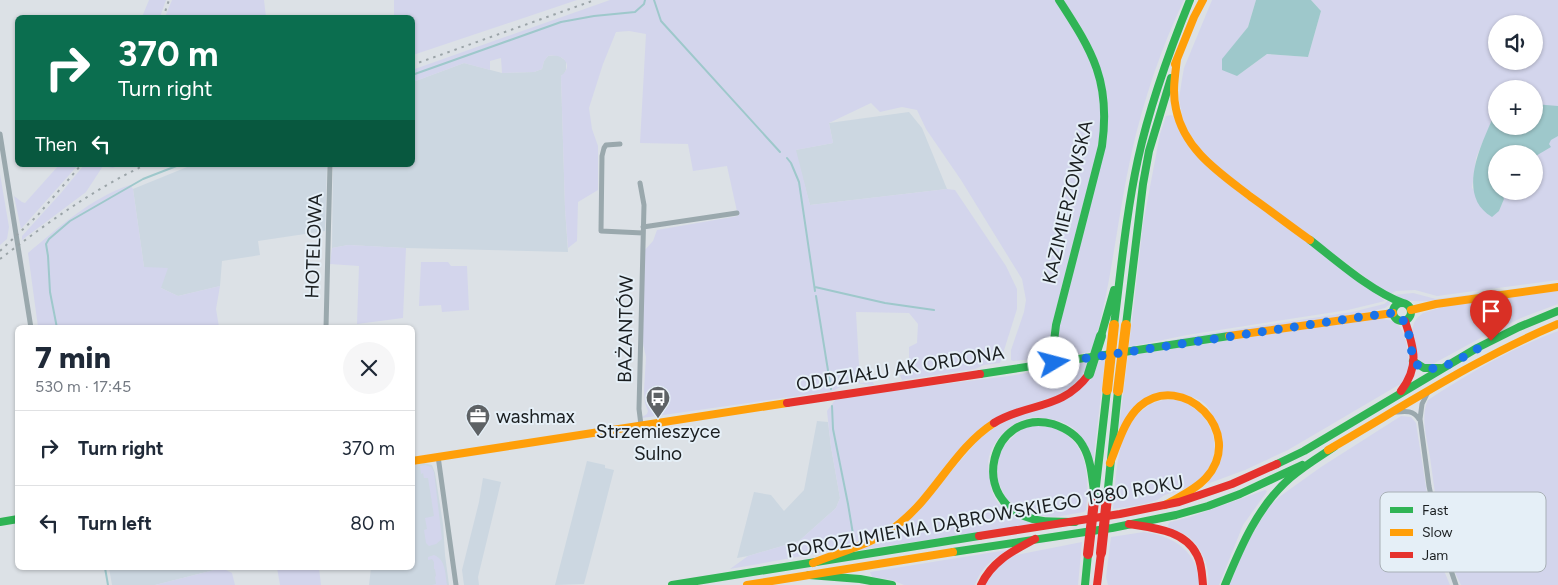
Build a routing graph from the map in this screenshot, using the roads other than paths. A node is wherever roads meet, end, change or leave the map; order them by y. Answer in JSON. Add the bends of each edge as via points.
{"nodes":[{"id":1,"x":1059,"y":0,"type":"edge"},
{"id":2,"x":1190,"y":0,"type":"edge"},
{"id":3,"x":1203,"y":0,"type":"edge"},
{"id":4,"x":1177,"y":59,"type":"junction"},
{"id":5,"x":0,"y":134,"type":"edge"},
{"id":6,"x":620,"y":144,"type":"dead end"},
{"id":7,"x":330,"y":167,"type":"edge"},
{"id":8,"x":640,"y":183,"type":"dead end"},
{"id":9,"x":737,"y":213,"type":"dead end"},
{"id":10,"x":643,"y":230,"type":"junction"},
{"id":11,"x":1120,"y":278,"type":"junction"},
{"id":12,"x":1558,"y":287,"type":"edge"},
{"id":13,"x":1407,"y":306,"type":"junction"},
{"id":14,"x":1558,"y":311,"type":"edge"},
{"id":15,"x":1393,"y":313,"type":"junction"},
{"id":16,"x":1405,"y":321,"type":"junction"},
{"id":17,"x":1558,"y":324,"type":"edge"},
{"id":18,"x":31,"y":325,"type":"edge"},
{"id":19,"x":326,"y":325,"type":"edge"},
{"id":20,"x":1413,"y":361,"type":"junction"},
{"id":21,"x":1054,"y":363,"type":"junction"},
{"id":22,"x":1443,"y":367,"type":"junction"},
{"id":23,"x":1430,"y":390,"type":"junction"},
{"id":24,"x":1398,"y":394,"type":"junction"},
{"id":25,"x":1392,"y":412,"type":"junction"},
{"id":26,"x":1420,"y":419,"type":"junction"},
{"id":27,"x":640,"y":426,"type":"junction"},
{"id":28,"x":1334,"y":447,"type":"junction"},
{"id":29,"x":438,"y":456,"type":"junction"},
{"id":30,"x":415,"y":460,"type":"edge"},
{"id":31,"x":1110,"y":462,"type":"junction"},
{"id":32,"x":1430,"y":492,"type":"edge"},
{"id":33,"x":1094,"y":499,"type":"junction"},
{"id":34,"x":1165,"y":505,"type":"junction"},
{"id":35,"x":15,"y":520,"type":"edge"},
{"id":36,"x":0,"y":522,"type":"edge"},
{"id":37,"x":1075,"y":522,"type":"junction"},
{"id":38,"x":1129,"y":524,"type":"junction"},
{"id":39,"x":1035,"y":539,"type":"junction"},
{"id":40,"x":812,"y":563,"type":"junction"},
{"id":41,"x":1099,"y":568,"type":"junction"},
{"id":42,"x":1451,"y":572,"type":"edge"},
{"id":43,"x":809,"y":575,"type":"junction"},
{"id":44,"x":1085,"y":583,"type":"edge"},
{"id":45,"x":456,"y":585,"type":"edge"},
{"id":46,"x":672,"y":585,"type":"edge"},
{"id":47,"x":747,"y":585,"type":"edge"},
{"id":48,"x":892,"y":585,"type":"edge"},
{"id":49,"x":981,"y":585,"type":"edge"},
{"id":50,"x":1097,"y":585,"type":"edge"},
{"id":51,"x":1103,"y":585,"type":"edge"},
{"id":52,"x":1203,"y":585,"type":"edge"},
{"id":53,"x":1225,"y":585,"type":"edge"},
{"id":54,"x":1456,"y":585,"type":"edge"}],
"edges":[{"from":1,"to":21,"type":"main road","name":"KAZIMIERZOWSKA","via":[[1089,49],[1102,86],[1105,121],[1102,146],[1057,318]]},
{"from":2,"to":11,"type":"main road","via":[[1148,116],[1133,180]]},
{"from":3,"to":4,"type":"main road"},
{"from":4,"to":13,"type":"main road","via":[[1176,110],[1186,137],[1200,156],[1377,290]]},
{"from":4,"to":31,"type":"main road","bridge":true,"via":[[1149,151],[1143,184]]},
{"from":5,"to":18,"type":"street"},
{"from":6,"to":10,"type":"street","via":[[606,145],[602,156],[601,231]]},
{"from":7,"to":19,"type":"street","name":"HOTELOWA"},
{"from":8,"to":10,"type":"street","name":"BAŻANTÓW","via":[[644,205]]},
{"from":9,"to":10,"type":"street"},
{"from":10,"to":27,"type":"street","name":"BAŻANTÓW"},
{"from":11,"to":33,"type":"main road","bridge":true},
{"from":11,"to":40,"type":"main road","bridge":true,"via":[[1111,296],[1089,374],[1083,384],[1048,404],[1003,418],[983,430],[921,502],[889,532]]},
{"from":12,"to":13,"type":"main road"},
{"from":13,"to":15,"type":"main road","via":[[1396,306]]},
{"from":13,"to":16,"type":"main road","via":[[1410,317]]},
{"from":14,"to":22,"type":"main road","name":"POROZUMIENIA DĄBROWSKIEGO 1980 ROKU","via":[[1519,326]]},
{"from":15,"to":16,"type":"main road","via":[[1397,319]]},
{"from":15,"to":21,"type":"main road","name":"ODDZIAŁU AK ORDONA"},
{"from":16,"to":20,"type":"main road"},
{"from":17,"to":23,"type":"main road","name":"POROZUMIENIA DĄBROWSKIEGO 1980 ROKU","via":[[1498,350]]},
{"from":20,"to":22,"type":"main road","via":[[1424,368]]},
{"from":20,"to":24,"type":"main road","via":[[1411,376]]},
{"from":21,"to":27,"type":"main road","name":"ODDZIAŁU AK ORDONA"},
{"from":22,"to":24,"type":"main road","name":"POROZUMIENIA DĄBROWSKIEGO 1980 ROKU"},
{"from":23,"to":25,"type":"main road","name":"POROZUMIENIA DĄBROWSKIEGO 1980 ROKU"},
{"from":23,"to":26,"type":"street","via":[[1422,404]]},
{"from":24,"to":34,"type":"main road","name":"POROZUMIENIA DĄBROWSKIEGO 1980 ROKU","via":[[1304,451],[1252,477]]},
{"from":25,"to":26,"type":"street","via":[[1410,411]]},
{"from":25,"to":28,"type":"main road","name":"POROZUMIENIA DĄBROWSKIEGO 1980 ROKU"},
{"from":26,"to":32,"type":"street"},
{"from":27,"to":29,"type":"main road","name":"ODDZIAŁU AK ORDONA"},
{"from":28,"to":38,"type":"main road","name":"POROZUMIENIA DĄBROWSKIEGO 1980 ROKU","via":[[1239,494],[1176,515]]},
{"from":28,"to":53,"type":"main road","via":[[1291,478],[1265,506],[1248,531]]},
{"from":29,"to":30,"type":"main road","name":"ODDZIAŁU AK ORDONA"},
{"from":29,"to":45,"type":"street"},
{"from":31,"to":34,"type":"main road","via":[[1131,417],[1144,403],[1172,396],[1183,397],[1199,406],[1217,429],[1216,463],[1200,484]]},
{"from":31,"to":41,"type":"main road","bridge":true},
{"from":33,"to":37,"type":"main road","via":[[1084,448],[1064,428],[1047,422],[1030,423],[1017,428],[1001,443],[992,467],[994,483],[1005,504],[1034,519]]},
{"from":33,"to":44,"type":"main road","bridge":true},
{"from":34,"to":37,"type":"main road","name":"POROZUMIENIA DĄBROWSKIEGO 1980 ROKU"},
{"from":35,"to":36,"type":"main road"},
{"from":37,"to":40,"type":"main road","name":"POROZUMIENIA DĄBROWSKIEGO 1980 ROKU"},
{"from":38,"to":39,"type":"main road","name":"POROZUMIENIA DĄBROWSKIEGO 1980 ROKU"},
{"from":38,"to":52,"type":"main road","via":[[1168,531],[1188,542],[1199,558]]},
{"from":39,"to":43,"type":"main road","name":"POROZUMIENIA DĄBROWSKIEGO 1980 ROKU"},
{"from":39,"to":49,"type":"main road","via":[[996,562]]},
{"from":40,"to":46,"type":"main road","name":"POROZUMIENIA DĄBROWSKIEGO 1980 ROKU"},
{"from":41,"to":50,"type":"main road"},
{"from":41,"to":51,"type":"main road"},
{"from":42,"to":54,"type":"street"},
{"from":43,"to":47,"type":"main road","name":"POROZUMIENIA DĄBROWSKIEGO 1980 ROKU"},
{"from":43,"to":48,"type":"main road"}]}
